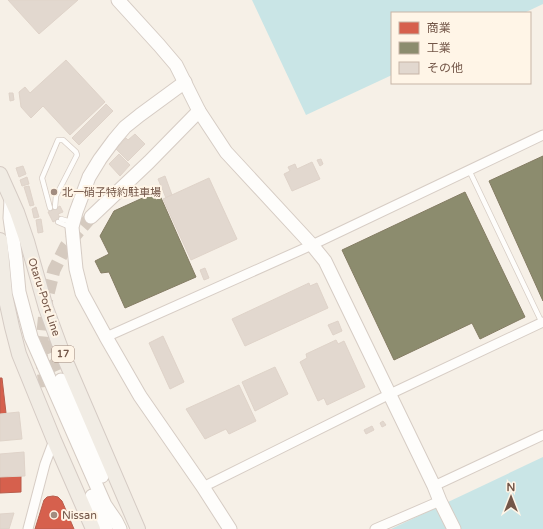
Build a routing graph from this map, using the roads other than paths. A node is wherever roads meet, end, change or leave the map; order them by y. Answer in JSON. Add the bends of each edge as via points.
{"nodes":[{"id":1,"x":118,"y":0,"type":"edge"},
{"id":2,"x":185,"y":82,"type":"junction"},
{"id":3,"x":199,"y":111,"type":"junction"},
{"id":4,"x":543,"y":135,"type":"edge"},
{"id":5,"x":469,"y":170,"type":"junction"},
{"id":6,"x":0,"y":174,"type":"edge"},
{"id":7,"x":11,"y":199,"type":"junction"},
{"id":8,"x":53,"y":207,"type":"joint"},
{"id":9,"x":91,"y":217,"type":"tunnel mouth"},
{"id":10,"x":0,"y":240,"type":"edge"},
{"id":11,"x":312,"y":245,"type":"junction"},
{"id":12,"x":542,"y":323,"type":"edge"},
{"id":13,"x":106,"y":337,"type":"junction"},
{"id":14,"x":61,"y":380,"type":"tunnel mouth"},
{"id":15,"x":45,"y":387,"type":"tunnel mouth"},
{"id":16,"x":390,"y":394,"type":"junction"},
{"id":17,"x":543,"y":435,"type":"edge"},
{"id":18,"x":54,"y":440,"type":"junction"},
{"id":19,"x":434,"y":486,"type":"junction"},
{"id":20,"x":203,"y":487,"type":"junction"},
{"id":21,"x":440,"y":501,"type":"junction"},
{"id":22,"x":114,"y":526,"type":"edge"},
{"id":23,"x":28,"y":529,"type":"edge"},
{"id":24,"x":93,"y":529,"type":"edge"},
{"id":25,"x":138,"y":529,"type":"edge"},
{"id":26,"x":230,"y":529,"type":"edge"},
{"id":27,"x":375,"y":529,"type":"edge"},
{"id":28,"x":454,"y":529,"type":"edge"}],
"edges":[{"from":1,"to":2,"type":"street","via":[[176,65]]},
{"from":2,"to":3,"type":"street"},
{"from":2,"to":13,"type":"street","via":[[125,127],[114,140],[89,177],[66,223],[82,293]]},
{"from":3,"to":9,"type":"street"},
{"from":3,"to":11,"type":"street","via":[[226,152]]},
{"from":4,"to":5,"type":"street"},
{"from":5,"to":11,"type":"street"},
{"from":5,"to":12,"type":"lane"},
{"from":6,"to":7,"type":"main road","name":"Otaru-Port Line","number":"17"},
{"from":7,"to":22,"type":"street","via":[[10,218],[19,292],[32,337]]},
{"from":7,"to":25,"type":"main road","name":"Otaru-Port Line","number":"17","via":[[64,357]]},
{"from":8,"to":8,"type":"lane","via":[[42,178],[58,140],[63,140],[77,155]]},
{"from":10,"to":18,"type":"main road","via":[[5,295],[19,354]]},
{"from":11,"to":13,"type":"street"},
{"from":11,"to":16,"type":"street","via":[[325,261]]},
{"from":12,"to":16,"type":"street"},
{"from":13,"to":20,"type":"street","via":[[140,396]]},
{"from":14,"to":22,"type":"street","via":[[112,501]]},
{"from":15,"to":22,"type":"street"},
{"from":16,"to":19,"type":"street"},
{"from":16,"to":20,"type":"street"},
{"from":17,"to":19,"type":"street"},
{"from":18,"to":23,"type":"street"},
{"from":18,"to":24,"type":"main road"},
{"from":19,"to":21,"type":"street"},
{"from":20,"to":26,"type":"street"},
{"from":21,"to":27,"type":"street"},
{"from":21,"to":28,"type":"street"}]}
